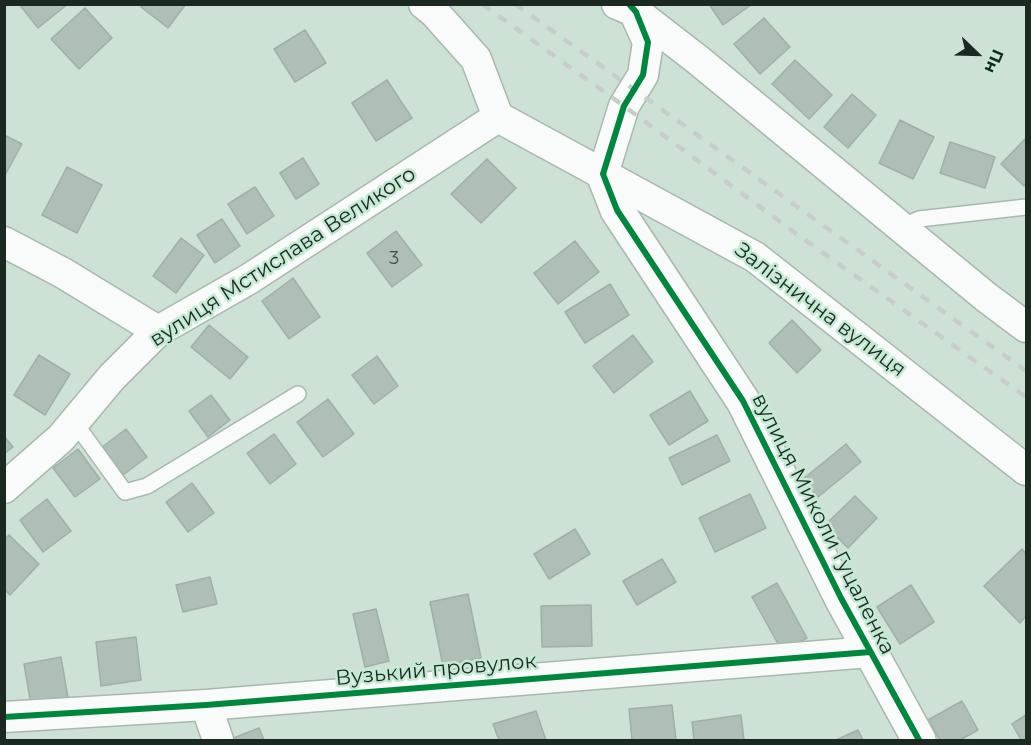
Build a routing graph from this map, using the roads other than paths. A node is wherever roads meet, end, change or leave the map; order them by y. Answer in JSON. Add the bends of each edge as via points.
{"nodes":[{"id":1,"x":424,"y":4,"type":"edge"},
{"id":2,"x":635,"y":6,"type":"edge"},
{"id":3,"x":498,"y":117,"type":"junction"},
{"id":4,"x":603,"y":174,"type":"junction"},
{"id":5,"x":1026,"y":207,"type":"edge"},
{"id":6,"x":901,"y":227,"type":"junction"},
{"id":7,"x":4,"y":242,"type":"edge"},
{"id":8,"x":1026,"y":327,"type":"edge"},
{"id":9,"x":158,"y":331,"type":"junction"},
{"id":10,"x":298,"y":394,"type":"dead end"},
{"id":11,"x":75,"y":423,"type":"junction"},
{"id":12,"x":1026,"y":470,"type":"edge"},
{"id":13,"x":4,"y":488,"type":"edge"},
{"id":14,"x":870,"y":652,"type":"junction"},
{"id":15,"x":206,"y":705,"type":"junction"},
{"id":16,"x":4,"y":717,"type":"edge"},
{"id":17,"x":218,"y":741,"type":"edge"},
{"id":18,"x":919,"y":741,"type":"edge"}],
"edges":[{"from":1,"to":3,"type":"street","via":[[476,59]]},
{"from":2,"to":4,"type":"street","via":[[648,42],[643,75],[624,106]]},
{"from":2,"to":6,"type":"street"},
{"from":3,"to":4,"type":"street","name":"Залізнична вулиця"},
{"from":3,"to":9,"type":"street","name":"вулиця Мстислава Великого","via":[[249,279]]},
{"from":4,"to":12,"type":"street","name":"Залізнична вулиця","via":[[755,257]]},
{"from":4,"to":14,"type":"street","name":"вулиця Миколи Гуцаленка","via":[[617,210],[742,401]]},
{"from":5,"to":6,"type":"lane","via":[[919,219]]},
{"from":6,"to":8,"type":"street"},
{"from":7,"to":9,"type":"street"},
{"from":9,"to":11,"type":"street","name":"вулиця Мстислава Великого","via":[[112,377]]},
{"from":10,"to":11,"type":"lane","via":[[147,486],[124,492]]},
{"from":11,"to":13,"type":"street","name":"вулиця Мстислава Великого"},
{"from":14,"to":15,"type":"street","name":"Вузький провулок"},
{"from":14,"to":18,"type":"street","name":"вулиця Миколи Гуцаленка"},
{"from":15,"to":16,"type":"street","name":"Вузький провулок"},
{"from":15,"to":17,"type":"street"}]}
